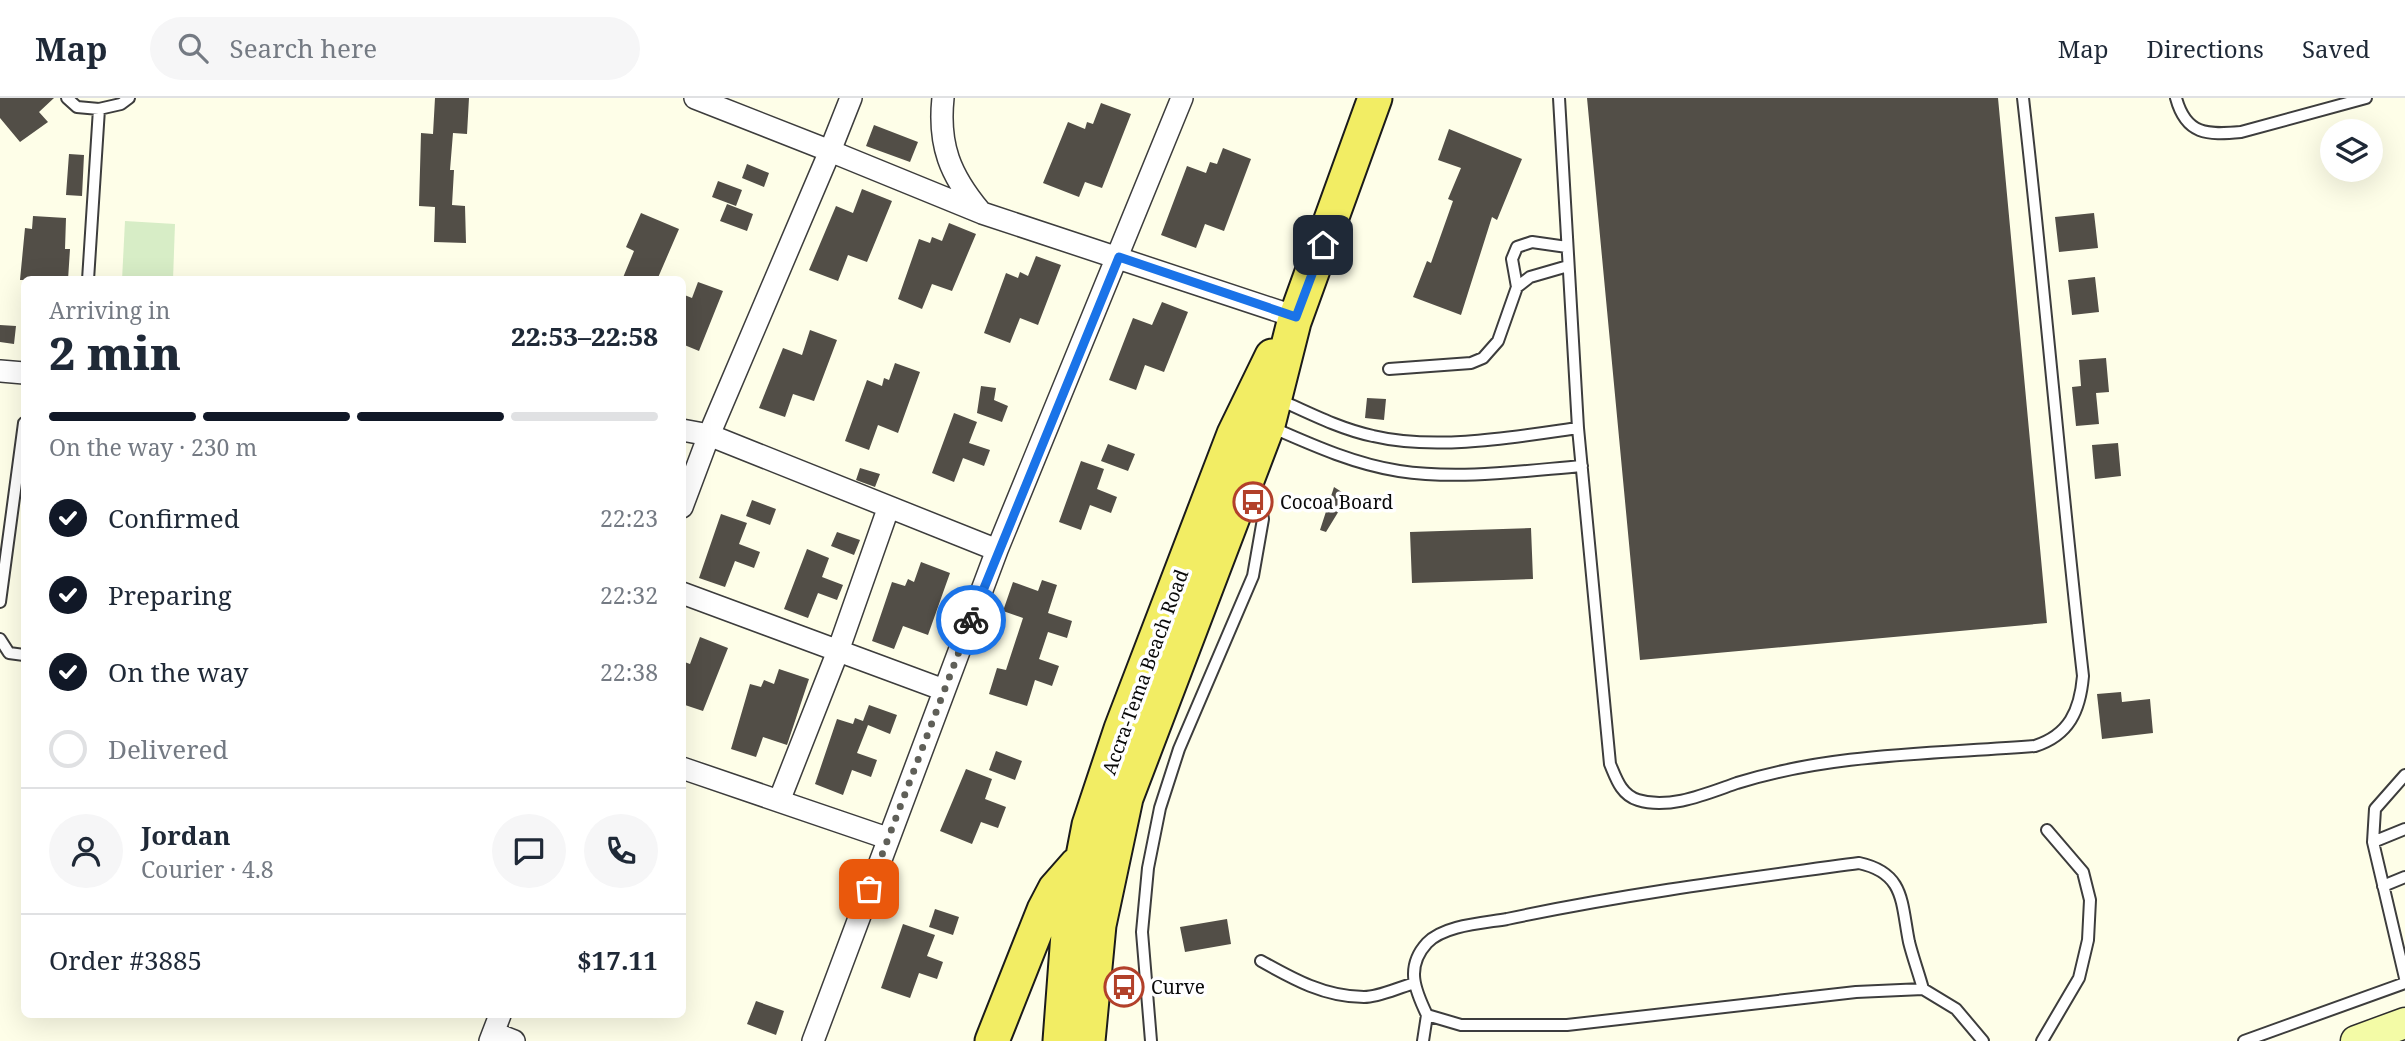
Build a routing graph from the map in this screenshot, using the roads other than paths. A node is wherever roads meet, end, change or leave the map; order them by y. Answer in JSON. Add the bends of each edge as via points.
{"nodes":[{"id":1,"x":67,"y":98,"type":"edge"},
{"id":2,"x":129,"y":98,"type":"edge"},
{"id":3,"x":695,"y":98,"type":"edge"},
{"id":4,"x":851,"y":98,"type":"edge"},
{"id":5,"x":943,"y":98,"type":"edge"},
{"id":6,"x":1182,"y":98,"type":"edge"},
{"id":7,"x":1375,"y":98,"type":"edge"},
{"id":8,"x":1559,"y":98,"type":"edge"},
{"id":9,"x":2023,"y":98,"type":"edge"},
{"id":10,"x":2176,"y":98,"type":"edge"},
{"id":11,"x":2366,"y":98,"type":"edge"},
{"id":12,"x":99,"y":109,"type":"junction"},
{"id":13,"x":830,"y":151,"type":"junction"},
{"id":14,"x":982,"y":212,"type":"junction"},
{"id":15,"x":1567,"y":247,"type":"junction"},
{"id":16,"x":1119,"y":257,"type":"junction"},
{"id":17,"x":1568,"y":266,"type":"junction"},
{"id":18,"x":88,"y":276,"type":"edge"},
{"id":19,"x":1517,"y":287,"type":"junction"},
{"id":20,"x":1295,"y":320,"type":"junction"},
{"id":21,"x":1389,"y":369,"type":"dead end"},
{"id":22,"x":0,"y":371,"type":"edge"},
{"id":23,"x":21,"y":373,"type":"edge"},
{"id":24,"x":1272,"y":412,"type":"junction"},
{"id":25,"x":1578,"y":428,"type":"junction"},
{"id":26,"x":686,"y":431,"type":"edge"},
{"id":27,"x":709,"y":435,"type":"junction"},
{"id":28,"x":21,"y":446,"type":"edge"},
{"id":29,"x":1254,"y":459,"type":"junction"},
{"id":30,"x":1582,"y":466,"type":"junction"},
{"id":31,"x":686,"y":496,"type":"edge"},
{"id":32,"x":888,"y":509,"type":"junction"},
{"id":33,"x":997,"y":550,"type":"junction"},
{"id":34,"x":686,"y":594,"type":"edge"},
{"id":35,"x":0,"y":602,"type":"edge"},
{"id":36,"x":0,"y":639,"type":"edge"},
{"id":37,"x":838,"y":651,"type":"junction"},
{"id":38,"x":21,"y":655,"type":"edge"},
{"id":39,"x":944,"y":690,"type":"junction"},
{"id":40,"x":686,"y":769,"type":"edge"},
{"id":41,"x":2405,"y":775,"type":"edge"},
{"id":42,"x":779,"y":801,"type":"junction"},
{"id":43,"x":2405,"y":829,"type":"edge"},
{"id":44,"x":2047,"y":830,"type":"dead end"},
{"id":45,"x":887,"y":838,"type":"junction"},
{"id":46,"x":2373,"y":842,"type":"junction"},
{"id":47,"x":1081,"y":860,"type":"junction"},
{"id":48,"x":2405,"y":877,"type":"edge"},
{"id":49,"x":2383,"y":886,"type":"junction"},
{"id":50,"x":1099,"y":925,"type":"junction"},
{"id":51,"x":1261,"y":961,"type":"dead end"},
{"id":52,"x":2405,"y":981,"type":"edge"},
{"id":53,"x":1412,"y":984,"type":"junction"},
{"id":54,"x":1923,"y":989,"type":"junction"},
{"id":55,"x":1427,"y":1015,"type":"junction"},
{"id":56,"x":2405,"y":1023,"type":"edge"},
{"id":57,"x":495,"y":1030,"type":"edge"},
{"id":58,"x":514,"y":1041,"type":"edge"},
{"id":59,"x":813,"y":1041,"type":"edge"},
{"id":60,"x":992,"y":1041,"type":"edge"},
{"id":61,"x":1060,"y":1041,"type":"edge"},
{"id":62,"x":1088,"y":1041,"type":"edge"},
{"id":63,"x":1105,"y":1041,"type":"edge"},
{"id":64,"x":1151,"y":1041,"type":"edge"},
{"id":65,"x":1423,"y":1041,"type":"edge"},
{"id":66,"x":1983,"y":1041,"type":"edge"},
{"id":67,"x":2042,"y":1041,"type":"edge"},
{"id":68,"x":2244,"y":1041,"type":"edge"},
{"id":69,"x":2357,"y":1041,"type":"edge"}],
"edges":[{"from":1,"to":12,"type":"lane","via":[[78,107]]},
{"from":2,"to":12,"type":"lane"},
{"from":3,"to":13,"type":"street"},
{"from":4,"to":13,"type":"street"},
{"from":5,"to":14,"type":"street","via":[[944,150],[965,192]]},
{"from":6,"to":16,"type":"street"},
{"from":7,"to":20,"type":"main road","name":"Accra-Tema Beach Road"},
{"from":8,"to":15,"type":"lane"},
{"from":9,"to":30,"type":"lane","via":[[2083,677],[2081,697],[2064,732],[2035,746],[1810,764],[1700,796],[1661,802],[1636,800],[1619,787],[1610,764]]},
{"from":10,"to":11,"type":"lane","via":[[2186,123],[2194,129],[2224,133]]},
{"from":12,"to":18,"type":"lane"},
{"from":13,"to":14,"type":"street"},
{"from":13,"to":27,"type":"street"},
{"from":14,"to":16,"type":"street"},
{"from":15,"to":17,"type":"lane"},
{"from":15,"to":19,"type":"lane","via":[[1532,242],[1517,247],[1512,259]]},
{"from":16,"to":20,"type":"street"},
{"from":16,"to":33,"type":"street"},
{"from":17,"to":19,"type":"lane","via":[[1530,277]]},
{"from":17,"to":25,"type":"lane"},
{"from":19,"to":21,"type":"lane","via":[[1497,341],[1483,358],[1471,363]]},
{"from":20,"to":24,"type":"main road","name":"Accra-Tema Beach Road"},
{"from":20,"to":47,"type":"main road","name":"Accra-Tema Beach Road","via":[[1234,434],[1121,729]]},
{"from":22,"to":23,"type":"street"},
{"from":24,"to":25,"type":"lane","via":[[1411,442],[1508,438]]},
{"from":24,"to":29,"type":"main road","name":"Accra-Tema Beach Road"},
{"from":24,"to":30,"type":"lane","via":[[1327,451],[1397,470],[1499,474]]},
{"from":25,"to":30,"type":"lane"},
{"from":26,"to":27,"type":"street"},
{"from":27,"to":31,"type":"street"},
{"from":27,"to":32,"type":"street"},
{"from":28,"to":35,"type":"lane"},
{"from":29,"to":50,"type":"main road","name":"Accra-Tema Beach Road","via":[[1126,798]]},
{"from":29,"to":64,"type":"lane","via":[[1263,519],[1253,576],[1179,749],[1160,808],[1148,868],[1142,933]]},
{"from":32,"to":33,"type":"street"},
{"from":32,"to":37,"type":"street"},
{"from":33,"to":39,"type":"street"},
{"from":34,"to":37,"type":"street"},
{"from":36,"to":38,"type":"lane","via":[[9,653]]},
{"from":37,"to":39,"type":"street"},
{"from":37,"to":42,"type":"street"},
{"from":39,"to":45,"type":"street"},
{"from":40,"to":42,"type":"street"},
{"from":41,"to":46,"type":"lane","via":[[2375,809]]},
{"from":42,"to":45,"type":"street"},
{"from":43,"to":46,"type":"lane"},
{"from":44,"to":67,"type":"lane","via":[[2083,872],[2090,900],[2088,940],[2079,978]]},
{"from":45,"to":59,"type":"street"},
{"from":46,"to":49,"type":"lane"},
{"from":47,"to":60,"type":"main road","via":[[1055,889],[1044,910]]},
{"from":47,"to":61,"type":"main road","name":"Accra-Tema Beach Road","via":[[1068,934]]},
{"from":48,"to":49,"type":"lane"},
{"from":49,"to":52,"type":"lane"},
{"from":50,"to":62,"type":"main road","name":"Accra-Tema Beach Road"},
{"from":50,"to":63,"type":"main road","via":[[1106,957]]},
{"from":51,"to":53,"type":"lane","via":[[1302,984],[1336,994],[1366,997]]},
{"from":52,"to":68,"type":"lane"},
{"from":53,"to":54,"type":"lane","via":[[1415,961],[1428,941],[1451,930],[1590,901],[1858,863],[1877,867],[1895,882]]},
{"from":53,"to":55,"type":"lane"},
{"from":54,"to":55,"type":"lane","via":[[1856,992],[1567,1025],[1461,1025]]},
{"from":54,"to":66,"type":"lane","via":[[1956,1009]]},
{"from":55,"to":65,"type":"lane"},
{"from":56,"to":69,"type":"main road"},
{"from":57,"to":58,"type":"street"}]}
